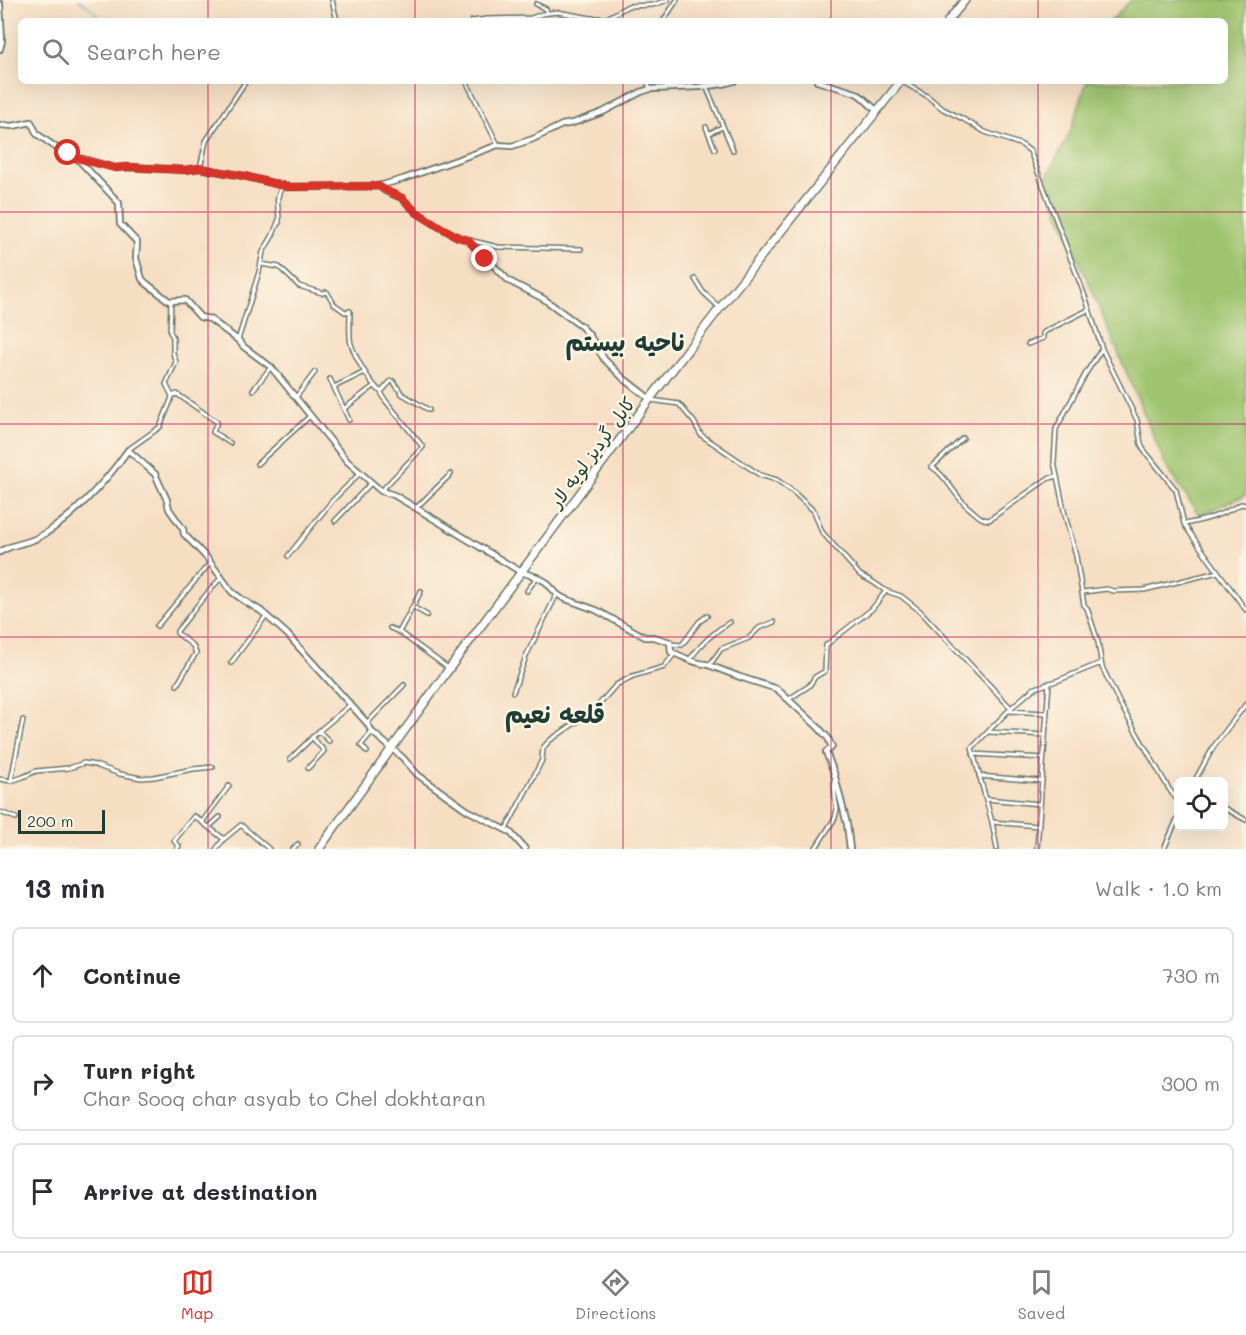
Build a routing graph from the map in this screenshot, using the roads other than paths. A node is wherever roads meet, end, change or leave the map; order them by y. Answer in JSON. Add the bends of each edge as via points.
{"nodes":[{"id":1,"x":332,"y":0,"type":"edge"},
{"id":2,"x":668,"y":0,"type":"edge"},
{"id":3,"x":677,"y":0,"type":"edge"},
{"id":4,"x":965,"y":0,"type":"edge"},
{"id":5,"x":0,"y":4,"type":"edge"},
{"id":6,"x":536,"y":4,"type":"dead end"},
{"id":7,"x":542,"y":14,"type":"junction"},
{"id":8,"x":337,"y":18,"type":"edge"},
{"id":9,"x":531,"y":18,"type":"edge"},
{"id":10,"x":665,"y":18,"type":"edge"},
{"id":11,"x":950,"y":18,"type":"edge"},
{"id":12,"x":0,"y":49,"type":"edge"},
{"id":13,"x":244,"y":84,"type":"edge"},
{"id":14,"x":468,"y":84,"type":"edge"},
{"id":15,"x":648,"y":84,"type":"edge"},
{"id":16,"x":723,"y":84,"type":"edge"},
{"id":17,"x":827,"y":84,"type":"edge"},
{"id":18,"x":899,"y":84,"type":"edge"},
{"id":19,"x":906,"y":84,"type":"edge"},
{"id":20,"x":706,"y":86,"type":"junction"},
{"id":21,"x":650,"y":89,"type":"junction"},
{"id":22,"x":877,"y":111,"type":"junction"},
{"id":23,"x":0,"y":125,"type":"edge"},
{"id":24,"x":706,"y":127,"type":"dead end"},
{"id":25,"x":722,"y":127,"type":"junction"},
{"id":26,"x":710,"y":133,"type":"junction"},
{"id":27,"x":498,"y":145,"type":"junction"},
{"id":28,"x":715,"y":149,"type":"dead end"},
{"id":29,"x":733,"y":150,"type":"dead end"},
{"id":30,"x":76,"y":158,"type":"junction"},
{"id":31,"x":200,"y":168,"type":"junction"},
{"id":32,"x":283,"y":186,"type":"junction"},
{"id":33,"x":379,"y":186,"type":"junction"},
{"id":34,"x":468,"y":240,"type":"junction"},
{"id":35,"x":581,"y":249,"type":"dead end"},
{"id":36,"x":261,"y":264,"type":"junction"},
{"id":37,"x":694,"y":279,"type":"dead end"},
{"id":38,"x":171,"y":301,"type":"junction"},
{"id":39,"x":720,"y":308,"type":"junction"},
{"id":40,"x":1088,"y":310,"type":"junction"},
{"id":41,"x":238,"y":340,"type":"junction"},
{"id":42,"x":1028,"y":344,"type":"dead end"},
{"id":43,"x":1102,"y":349,"type":"junction"},
{"id":44,"x":271,"y":368,"type":"junction"},
{"id":45,"x":315,"y":372,"type":"dead end"},
{"id":46,"x":365,"y":372,"type":"junction"},
{"id":47,"x":330,"y":379,"type":"dead end"},
{"id":48,"x":374,"y":386,"type":"junction"},
{"id":49,"x":334,"y":387,"type":"junction"},
{"id":50,"x":253,"y":390,"type":"dead end"},
{"id":51,"x":381,"y":392,"type":"junction"},
{"id":52,"x":172,"y":396,"type":"junction"},
{"id":53,"x":295,"y":398,"type":"junction"},
{"id":54,"x":650,"y":399,"type":"junction"},
{"id":55,"x":344,"y":409,"type":"junction"},
{"id":56,"x":429,"y":410,"type":"dead end"},
{"id":57,"x":310,"y":416,"type":"junction"},
{"id":58,"x":349,"y":420,"type":"dead end"},
{"id":59,"x":963,"y":438,"type":"dead end"},
{"id":60,"x":231,"y":443,"type":"dead end"},
{"id":61,"x":129,"y":450,"type":"junction"},
{"id":62,"x":257,"y":464,"type":"dead end"},
{"id":63,"x":360,"y":473,"type":"junction"},
{"id":64,"x":451,"y":474,"type":"dead end"},
{"id":65,"x":1057,"y":476,"type":"junction"},
{"id":66,"x":371,"y":483,"type":"junction"},
{"id":67,"x":381,"y":491,"type":"junction"},
{"id":68,"x":1246,"y":505,"type":"edge"},
{"id":69,"x":416,"y":508,"type":"junction"},
{"id":70,"x":334,"y":521,"type":"dead end"},
{"id":71,"x":1184,"y":524,"type":"junction"},
{"id":72,"x":0,"y":552,"type":"edge"},
{"id":73,"x":288,"y":556,"type":"dead end"},
{"id":74,"x":210,"y":563,"type":"junction"},
{"id":75,"x":521,"y":572,"type":"junction"},
{"id":76,"x":1218,"y":572,"type":"junction"},
{"id":77,"x":537,"y":577,"type":"junction"},
{"id":78,"x":221,"y":578,"type":"junction"},
{"id":79,"x":421,"y":591,"type":"dead end"},
{"id":80,"x":527,"y":591,"type":"dead end"},
{"id":81,"x":886,"y":591,"type":"junction"},
{"id":82,"x":1083,"y":592,"type":"junction"},
{"id":83,"x":557,"y":594,"type":"junction"},
{"id":84,"x":413,"y":607,"type":"junction"},
{"id":85,"x":1246,"y":610,"type":"edge"},
{"id":86,"x":427,"y":615,"type":"dead end"},
{"id":87,"x":266,"y":616,"type":"junction"},
{"id":88,"x":707,"y":616,"type":"dead end"},
{"id":89,"x":730,"y":622,"type":"dead end"},
{"id":90,"x":774,"y":622,"type":"dead end"},
{"id":91,"x":157,"y":626,"type":"dead end"},
{"id":92,"x":390,"y":628,"type":"dead end"},
{"id":93,"x":399,"y":632,"type":"junction"},
{"id":94,"x":671,"y":644,"type":"junction"},
{"id":95,"x":675,"y":653,"type":"junction"},
{"id":96,"x":689,"y":660,"type":"junction"},
{"id":97,"x":231,"y":663,"type":"dead end"},
{"id":98,"x":1101,"y":663,"type":"junction"},
{"id":99,"x":709,"y":666,"type":"junction"},
{"id":100,"x":449,"y":669,"type":"junction"},
{"id":101,"x":1049,"y":683,"type":"junction"},
{"id":102,"x":177,"y":685,"type":"dead end"},
{"id":103,"x":404,"y":685,"type":"dead end"},
{"id":104,"x":513,"y":692,"type":"dead end"},
{"id":105,"x":789,"y":699,"type":"junction"},
{"id":106,"x":1246,"y":704,"type":"edge"},
{"id":107,"x":350,"y":705,"type":"junction"},
{"id":108,"x":1010,"y":710,"type":"junction"},
{"id":109,"x":1047,"y":713,"type":"junction"},
{"id":110,"x":23,"y":720,"type":"dead end"},
{"id":111,"x":367,"y":723,"type":"junction"},
{"id":112,"x":319,"y":731,"type":"junction"},
{"id":113,"x":372,"y":732,"type":"junction"},
{"id":114,"x":989,"y":732,"type":"junction"},
{"id":115,"x":1045,"y":735,"type":"junction"},
{"id":116,"x":312,"y":737,"type":"junction"},
{"id":117,"x":329,"y":741,"type":"dead end"},
{"id":118,"x":392,"y":750,"type":"junction"},
{"id":119,"x":367,"y":752,"type":"dead end"},
{"id":120,"x":973,"y":754,"type":"junction"},
{"id":121,"x":1044,"y":758,"type":"junction"},
{"id":122,"x":290,"y":759,"type":"dead end"},
{"id":123,"x":213,"y":767,"type":"dead end"},
{"id":124,"x":308,"y":768,"type":"dead end"},
{"id":125,"x":834,"y":773,"type":"junction"},
{"id":126,"x":979,"y":776,"type":"junction"},
{"id":127,"x":1197,"y":777,"type":"edge"},
{"id":128,"x":0,"y":779,"type":"edge"},
{"id":129,"x":11,"y":781,"type":"junction"},
{"id":130,"x":1042,"y":781,"type":"junction"},
{"id":131,"x":229,"y":786,"type":"dead end"},
{"id":132,"x":1174,"y":795,"type":"edge"},
{"id":133,"x":986,"y":799,"type":"junction"},
{"id":134,"x":1040,"y":804,"type":"junction"},
{"id":135,"x":1228,"y":810,"type":"edge"},
{"id":136,"x":0,"y":812,"type":"edge"},
{"id":137,"x":220,"y":817,"type":"dead end"},
{"id":138,"x":16,"y":818,"type":"dead end"},
{"id":139,"x":1246,"y":820,"type":"edge"},
{"id":140,"x":202,"y":822,"type":"junction"},
{"id":141,"x":992,"y":822,"type":"junction"},
{"id":142,"x":1039,"y":826,"type":"junction"},
{"id":143,"x":209,"y":827,"type":"junction"},
{"id":144,"x":1174,"y":828,"type":"edge"},
{"id":145,"x":506,"y":829,"type":"junction"},
{"id":146,"x":224,"y":839,"type":"junction"},
{"id":147,"x":298,"y":844,"type":"dead end"},
{"id":148,"x":177,"y":849,"type":"edge"},
{"id":149,"x":216,"y":849,"type":"edge"},
{"id":150,"x":269,"y":849,"type":"edge"},
{"id":151,"x":293,"y":849,"type":"edge"},
{"id":152,"x":319,"y":849,"type":"edge"},
{"id":153,"x":525,"y":849,"type":"edge"},
{"id":154,"x":815,"y":849,"type":"edge"},
{"id":155,"x":850,"y":849,"type":"edge"},
{"id":156,"x":997,"y":849,"type":"edge"},
{"id":157,"x":1037,"y":849,"type":"edge"},
{"id":158,"x":1164,"y":849,"type":"edge"}],
"edges":[{"from":1,"to":8,"type":"street"},
{"from":2,"to":7,"type":"street","via":[[628,6],[607,18]]},
{"from":3,"to":10,"type":"street"},
{"from":4,"to":11,"type":"highway"},
{"from":5,"to":12,"type":"street"},
{"from":6,"to":7,"type":"street","via":[[546,9]]},
{"from":7,"to":9,"type":"street"},
{"from":13,"to":31,"type":"street","via":[[206,141]]},
{"from":14,"to":27,"type":"street"},
{"from":15,"to":21,"type":"street"},
{"from":16,"to":20,"type":"street"},
{"from":17,"to":22,"type":"street","via":[[856,93]]},
{"from":18,"to":22,"type":"highway","name":"کابل گردیز لویه لار"},
{"from":19,"to":40,"type":"street","via":[[985,132],[1030,151]]},
{"from":20,"to":21,"type":"street"},
{"from":20,"to":25,"type":"street"},
{"from":21,"to":27,"type":"street","via":[[533,139],[512,146]]},
{"from":22,"to":39,"type":"highway","name":"کابل گردیز لویه لار"},
{"from":23,"to":30,"type":"street","via":[[31,122],[37,134]]},
{"from":24,"to":26,"type":"street"},
{"from":25,"to":26,"type":"street"},
{"from":25,"to":29,"type":"street"},
{"from":26,"to":28,"type":"street"},
{"from":27,"to":33,"type":"street"},
{"from":30,"to":31,"type":"street","via":[[115,168]]},
{"from":30,"to":38,"type":"street","via":[[118,203],[120,224],[136,242],[142,279]]},
{"from":31,"to":32,"type":"street"},
{"from":32,"to":33,"type":"street"},
{"from":32,"to":36,"type":"street","via":[[277,199],[279,223]]},
{"from":33,"to":34,"type":"street","via":[[440,227]]},
{"from":34,"to":35,"type":"street","via":[[498,247]]},
{"from":34,"to":54,"type":"street","via":[[509,281],[544,299],[582,327],[608,364]]},
{"from":36,"to":41,"type":"street"},
{"from":36,"to":46,"type":"street","via":[[279,267],[299,286],[327,292],[333,304],[350,311],[350,342]]},
{"from":37,"to":39,"type":"street"},
{"from":38,"to":41,"type":"street","via":[[185,300],[200,317],[210,319]]},
{"from":38,"to":52,"type":"street","via":[[170,332],[176,362],[166,384]]},
{"from":39,"to":54,"type":"highway","name":"کابل گردیز لویه لار"},
{"from":40,"to":42,"type":"street"},
{"from":40,"to":43,"type":"street"},
{"from":41,"to":44,"type":"street"},
{"from":43,"to":65,"type":"street","via":[[1056,429]]},
{"from":43,"to":71,"type":"street","via":[[1137,420],[1143,450],[1176,490]]},
{"from":44,"to":50,"type":"street"},
{"from":44,"to":53,"type":"street"},
{"from":45,"to":53,"type":"street"},
{"from":46,"to":48,"type":"street"},
{"from":46,"to":49,"type":"street"},
{"from":47,"to":49,"type":"street"},
{"from":48,"to":51,"type":"street"},
{"from":48,"to":55,"type":"street"},
{"from":49,"to":55,"type":"street"},
{"from":51,"to":56,"type":"street","via":[[393,381],[402,394]]},
{"from":51,"to":67,"type":"street","via":[[423,447]]},
{"from":52,"to":60,"type":"street","via":[[177,394],[217,422],[213,432]]},
{"from":52,"to":61,"type":"street","via":[[160,427]]},
{"from":53,"to":57,"type":"street"},
{"from":54,"to":75,"type":"highway","name":"کابل گردیز لویه لار"},
{"from":54,"to":81,"type":"street","via":[[679,404],[701,435],[760,475],[791,490],[814,511],[822,532],[860,575]]},
{"from":55,"to":58,"type":"street"},
{"from":57,"to":62,"type":"street"},
{"from":57,"to":63,"type":"street"},
{"from":59,"to":65,"type":"street","via":[[932,467],[983,520],[990,520],[1047,478]]},
{"from":61,"to":72,"type":"street","via":[[61,522],[38,538],[13,544]]},
{"from":61,"to":74,"type":"street","via":[[155,474],[184,534]]},
{"from":63,"to":66,"type":"street"},
{"from":63,"to":73,"type":"street"},
{"from":64,"to":69,"type":"street"},
{"from":65,"to":82,"type":"street"},
{"from":66,"to":67,"type":"street"},
{"from":66,"to":70,"type":"street"},
{"from":67,"to":69,"type":"street"},
{"from":68,"to":71,"type":"street"},
{"from":69,"to":75,"type":"street"},
{"from":71,"to":76,"type":"street"},
{"from":74,"to":78,"type":"street"},
{"from":74,"to":91,"type":"street"},
{"from":75,"to":77,"type":"street"},
{"from":75,"to":100,"type":"highway","name":"کابل گردیز لویه لار"},
{"from":76,"to":82,"type":"street","via":[[1144,590]]},
{"from":76,"to":85,"type":"street"},
{"from":77,"to":80,"type":"street"},
{"from":77,"to":83,"type":"street"},
{"from":78,"to":87,"type":"street","via":[[232,592]]},
{"from":78,"to":102,"type":"street","via":[[177,631],[196,653]]},
{"from":79,"to":84,"type":"street"},
{"from":81,"to":105,"type":"street","via":[[872,609],[826,645],[825,670]]},
{"from":81,"to":108,"type":"street","via":[[901,596],[920,611]]},
{"from":82,"to":98,"type":"street"},
{"from":83,"to":94,"type":"street","via":[[645,637]]},
{"from":83,"to":104,"type":"street"},
{"from":84,"to":86,"type":"street"},
{"from":84,"to":93,"type":"street"},
{"from":87,"to":97,"type":"street"},
{"from":87,"to":107,"type":"street"},
{"from":88,"to":94,"type":"street","via":[[682,645]]},
{"from":89,"to":96,"type":"street","via":[[715,631]]},
{"from":90,"to":99,"type":"street","via":[[721,649]]},
{"from":92,"to":93,"type":"street"},
{"from":93,"to":100,"type":"street"},
{"from":94,"to":95,"type":"street","via":[[671,652]]},
{"from":95,"to":96,"type":"street"},
{"from":95,"to":145,"type":"street","via":[[664,667],[616,685],[594,710],[549,741]]},
{"from":96,"to":99,"type":"street"},
{"from":98,"to":101,"type":"street"},
{"from":98,"to":132,"type":"street","via":[[1120,704]]},
{"from":99,"to":105,"type":"street","via":[[777,689]]},
{"from":100,"to":118,"type":"highway","name":"کابل گردیز لویه لار"},
{"from":101,"to":108,"type":"street","via":[[1034,689]]},
{"from":101,"to":109,"type":"street"},
{"from":103,"to":111,"type":"street"},
{"from":105,"to":125,"type":"street","via":[[828,738],[832,747],[826,752]]},
{"from":106,"to":127,"type":"street","via":[[1214,746]]},
{"from":107,"to":111,"type":"street"},
{"from":107,"to":112,"type":"street"},
{"from":108,"to":109,"type":"street"},
{"from":108,"to":114,"type":"street"},
{"from":109,"to":115,"type":"street"},
{"from":110,"to":129,"type":"street"},
{"from":111,"to":113,"type":"street"},
{"from":112,"to":116,"type":"street"},
{"from":112,"to":117,"type":"street"},
{"from":113,"to":118,"type":"street"},
{"from":113,"to":119,"type":"street","via":[[361,745]]},
{"from":114,"to":115,"type":"street"},
{"from":114,"to":120,"type":"street","via":[[974,745]]},
{"from":115,"to":121,"type":"street"},
{"from":116,"to":122,"type":"street"},
{"from":116,"to":124,"type":"street","via":[[324,751]]},
{"from":118,"to":145,"type":"street","via":[[418,775],[467,810]]},
{"from":118,"to":152,"type":"highway","name":"کابل گردیز لویه لار"},
{"from":120,"to":121,"type":"street"},
{"from":120,"to":126,"type":"street"},
{"from":121,"to":130,"type":"street"},
{"from":123,"to":129,"type":"street","via":[[141,778],[84,763],[36,771]]},
{"from":125,"to":154,"type":"street","via":[[835,818]]},
{"from":125,"to":155,"type":"street"},
{"from":126,"to":130,"type":"street"},
{"from":126,"to":133,"type":"street"},
{"from":128,"to":129,"type":"street"},
{"from":130,"to":134,"type":"street"},
{"from":131,"to":140,"type":"street"},
{"from":133,"to":134,"type":"street"},
{"from":133,"to":141,"type":"street"},
{"from":134,"to":142,"type":"street"},
{"from":135,"to":139,"type":"street"},
{"from":136,"to":138,"type":"street"},
{"from":137,"to":143,"type":"street"},
{"from":140,"to":143,"type":"street"},
{"from":140,"to":148,"type":"street","via":[[194,816],[174,841]]},
{"from":141,"to":142,"type":"street"},
{"from":141,"to":156,"type":"street"},
{"from":142,"to":157,"type":"street"},
{"from":143,"to":146,"type":"street"},
{"from":144,"to":158,"type":"street"},
{"from":145,"to":153,"type":"street"},
{"from":146,"to":149,"type":"street"},
{"from":146,"to":150,"type":"street","via":[[242,825]]},
{"from":147,"to":151,"type":"street"}]}
